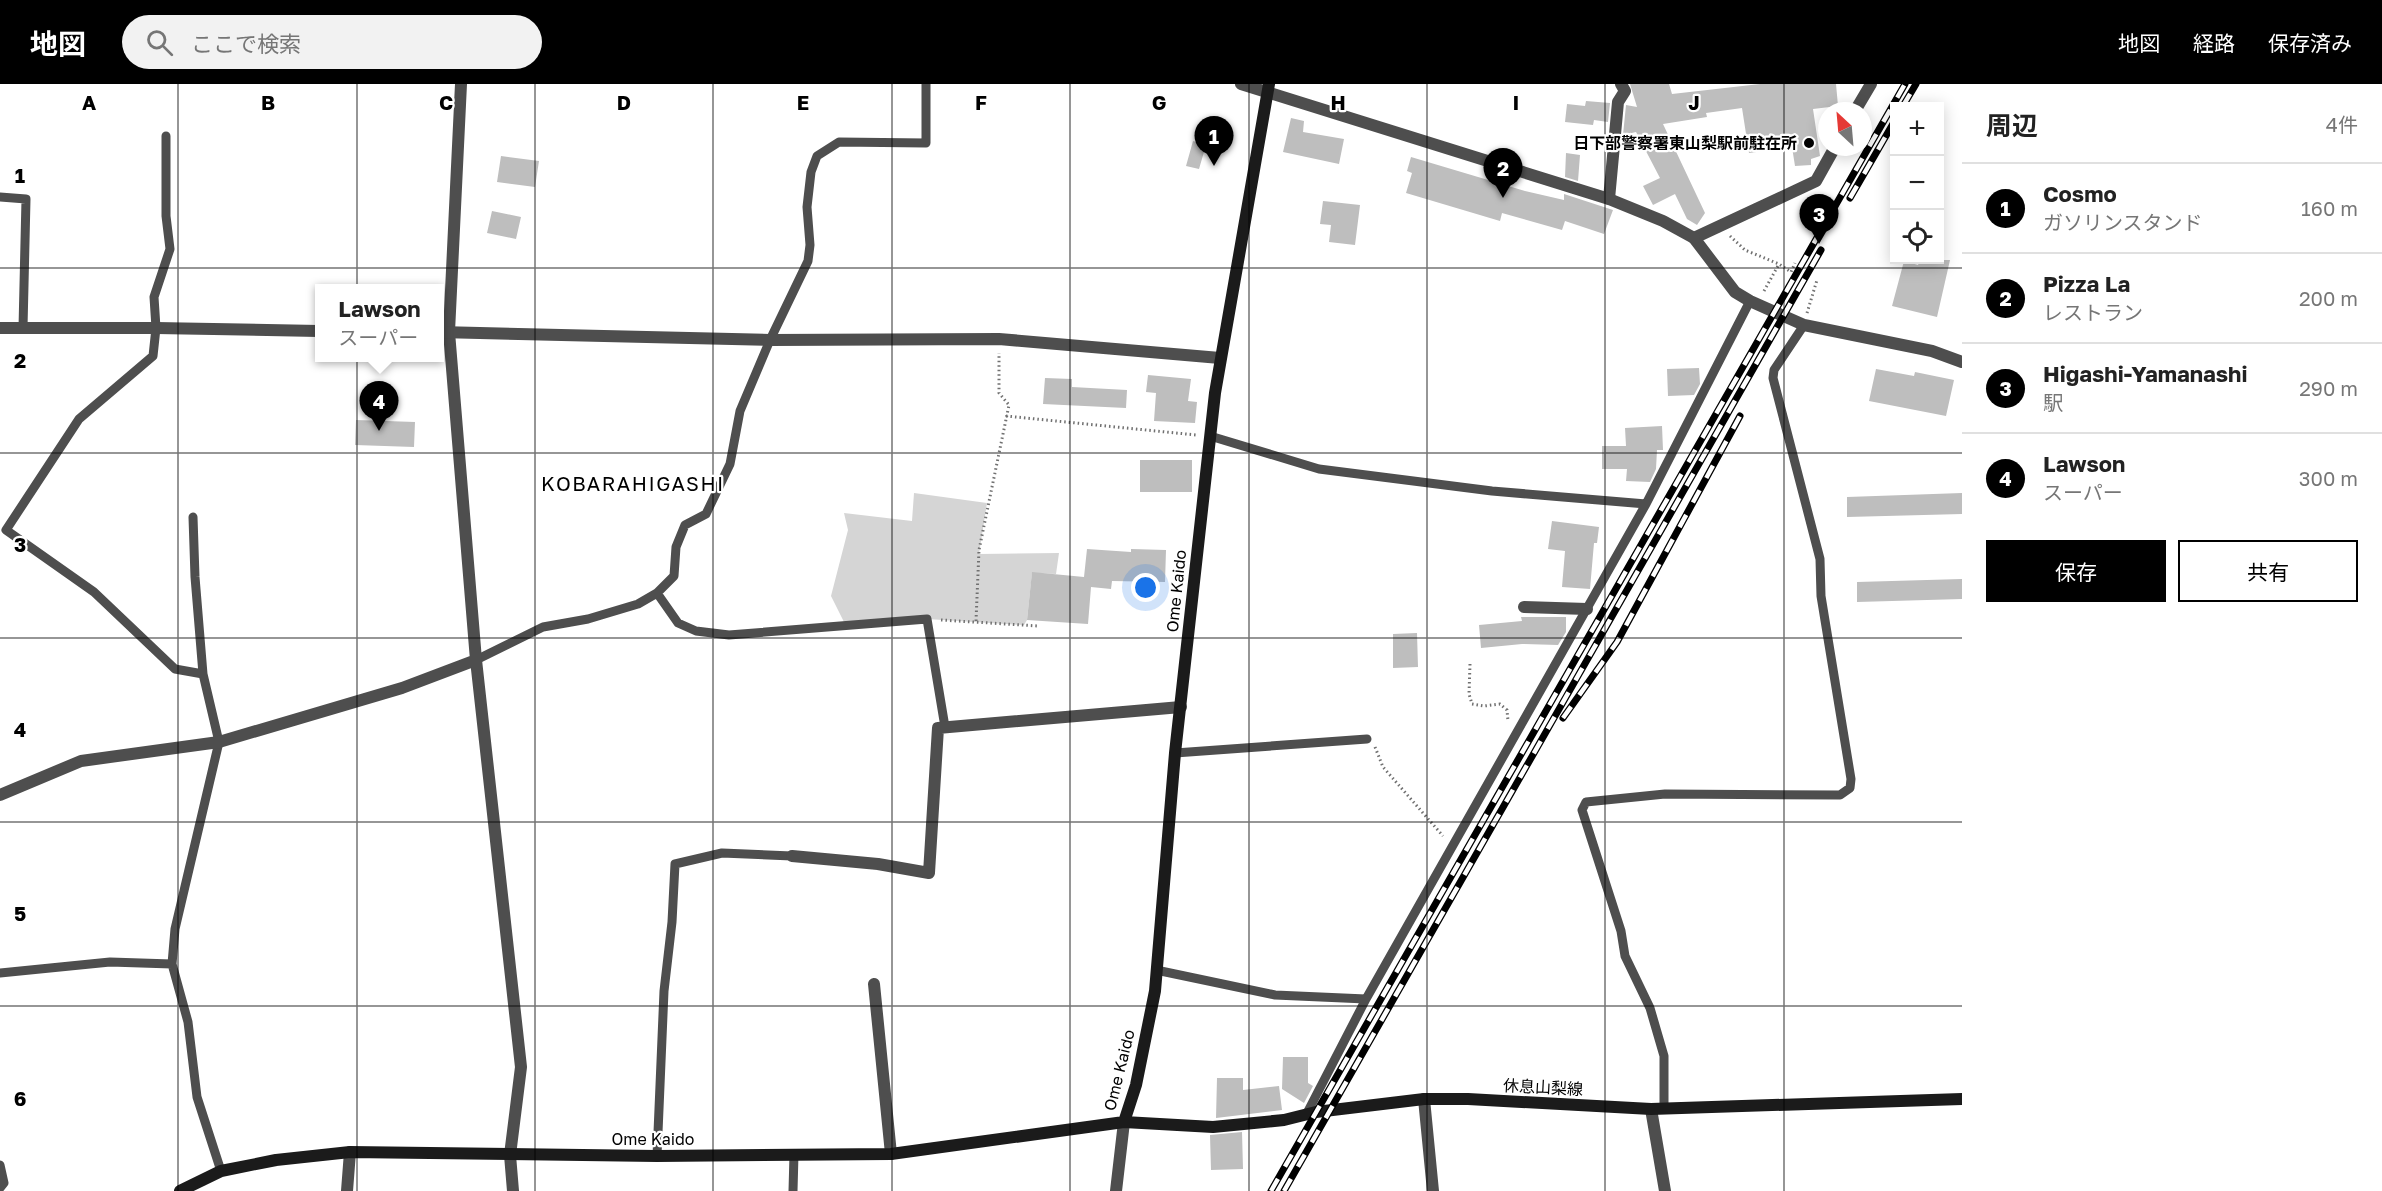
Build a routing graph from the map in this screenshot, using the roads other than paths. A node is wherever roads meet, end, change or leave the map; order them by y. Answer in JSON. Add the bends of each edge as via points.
{"nodes":[{"id":1,"x":461,"y":84,"type":"edge"},
{"id":2,"x":926,"y":84,"type":"edge"},
{"id":3,"x":1241,"y":84,"type":"edge"},
{"id":4,"x":1621,"y":84,"type":"edge"},
{"id":5,"x":1871,"y":84,"type":"edge"},
{"id":6,"x":1269,"y":89,"type":"edge"},
{"id":7,"x":1860,"y":102,"type":"edge"},
{"id":8,"x":166,"y":136,"type":"dead end"},
{"id":9,"x":1830,"y":156,"type":"edge"},
{"id":10,"x":0,"y":198,"type":"edge"},
{"id":11,"x":1609,"y":199,"type":"junction"},
{"id":12,"x":1694,"y":238,"type":"junction"},
{"id":13,"x":1753,"y":303,"type":"junction"},
{"id":14,"x":1804,"y":325,"type":"junction"},
{"id":15,"x":0,"y":328,"type":"edge"},
{"id":16,"x":24,"y":328,"type":"junction"},
{"id":17,"x":156,"y":328,"type":"junction"},
{"id":18,"x":315,"y":331,"type":"edge"},
{"id":19,"x":444,"y":332,"type":"edge"},
{"id":20,"x":770,"y":340,"type":"junction"},
{"id":21,"x":1220,"y":358,"type":"junction"},
{"id":22,"x":1962,"y":362,"type":"edge"},
{"id":23,"x":1210,"y":436,"type":"junction"},
{"id":24,"x":1646,"y":504,"type":"junction"},
{"id":25,"x":193,"y":518,"type":"dead end"},
{"id":26,"x":3,"y":533,"type":"edge"},
{"id":27,"x":657,"y":593,"type":"junction"},
{"id":28,"x":1524,"y":607,"type":"dead end"},
{"id":29,"x":1587,"y":609,"type":"junction"},
{"id":30,"x":476,"y":660,"type":"junction"},
{"id":31,"x":203,"y":674,"type":"junction"},
{"id":32,"x":1181,"y":707,"type":"junction"},
{"id":33,"x":945,"y":727,"type":"junction"},
{"id":34,"x":1367,"y":739,"type":"road end"},
{"id":35,"x":219,"y":742,"type":"junction"},
{"id":36,"x":1175,"y":753,"type":"junction"},
{"id":37,"x":0,"y":795,"type":"edge"},
{"id":38,"x":792,"y":856,"type":"joint"},
{"id":39,"x":172,"y":964,"type":"junction"},
{"id":40,"x":1156,"y":970,"type":"junction"},
{"id":41,"x":0,"y":973,"type":"edge"},
{"id":42,"x":874,"y":984,"type":"dead end"},
{"id":43,"x":1366,"y":999,"type":"junction"},
{"id":44,"x":1424,"y":1099,"type":"junction"},
{"id":45,"x":1962,"y":1099,"type":"edge"},
{"id":46,"x":1651,"y":1109,"type":"junction"},
{"id":47,"x":1664,"y":1109,"type":"junction"},
{"id":48,"x":1306,"y":1115,"type":"junction"},
{"id":49,"x":1124,"y":1122,"type":"junction"},
{"id":50,"x":350,"y":1152,"type":"junction"},
{"id":51,"x":794,"y":1154,"type":"junction"},
{"id":52,"x":510,"y":1155,"type":"junction"},
{"id":53,"x":891,"y":1155,"type":"junction"},
{"id":54,"x":657,"y":1156,"type":"junction"},
{"id":55,"x":0,"y":1165,"type":"edge"},
{"id":56,"x":221,"y":1171,"type":"junction"},
{"id":57,"x":0,"y":1188,"type":"edge"},
{"id":58,"x":180,"y":1191,"type":"edge"},
{"id":59,"x":347,"y":1191,"type":"edge"},
{"id":60,"x":513,"y":1191,"type":"edge"},
{"id":61,"x":793,"y":1191,"type":"edge"},
{"id":62,"x":1116,"y":1191,"type":"edge"},
{"id":63,"x":1433,"y":1191,"type":"edge"},
{"id":64,"x":1665,"y":1191,"type":"edge"}],
"edges":[{"from":1,"to":19,"type":"street"},
{"from":2,"to":20,"type":"lane","via":[[926,143],[839,142],[817,156],[807,207],[808,261]]},
{"from":3,"to":6,"type":"street"},
{"from":4,"to":11,"type":"street","via":[[1625,91],[1618,102]]},
{"from":5,"to":7,"type":"street"},
{"from":6,"to":11,"type":"street"},
{"from":6,"to":21,"type":"main road","name":"Ome Kaido"},
{"from":8,"to":17,"type":"lane","via":[[170,249],[154,297]]},
{"from":9,"to":12,"type":"street","via":[[1816,181]]},
{"from":10,"to":16,"type":"lane","via":[[26,199]]},
{"from":11,"to":12,"type":"street"},
{"from":12,"to":13,"type":"street","via":[[1735,292]]},
{"from":13,"to":14,"type":"street"},
{"from":13,"to":24,"type":"lane"},
{"from":14,"to":22,"type":"street","via":[[1932,351]]},
{"from":14,"to":47,"type":"lane","via":[[1774,370],[1773,378],[1820,560],[1821,596],[1851,788],[1840,795],[1665,794],[1586,802],[1582,810],[1626,956],[1650,1008],[1664,1056]]},
{"from":15,"to":16,"type":"street"},
{"from":16,"to":17,"type":"street"},
{"from":17,"to":18,"type":"street"},
{"from":17,"to":26,"type":"lane","via":[[153,356],[79,419]]},
{"from":19,"to":20,"type":"street"},
{"from":19,"to":30,"type":"street"},
{"from":20,"to":21,"type":"street","via":[[999,339]]},
{"from":20,"to":27,"type":"lane","via":[[740,411],[730,464],[706,514],[685,525],[676,547],[674,576]]},
{"from":21,"to":23,"type":"main road","name":"Ome Kaido"},
{"from":23,"to":24,"type":"lane","via":[[1318,469],[1492,491]]},
{"from":23,"to":32,"type":"main road","name":"Ome Kaido"},
{"from":24,"to":29,"type":"lane"},
{"from":25,"to":31,"type":"lane"},
{"from":26,"to":31,"type":"lane","via":[[94,592],[176,669]]},
{"from":27,"to":30,"type":"lane","via":[[638,604],[588,619],[543,627]]},
{"from":27,"to":33,"type":"lane","via":[[678,623],[696,631],[729,635],[927,619]]},
{"from":28,"to":29,"type":"street"},
{"from":29,"to":43,"type":"lane"},
{"from":30,"to":35,"type":"street","via":[[402,688]]},
{"from":30,"to":52,"type":"street","via":[[521,1067]]},
{"from":31,"to":35,"type":"lane"},
{"from":32,"to":33,"type":"street"},
{"from":32,"to":36,"type":"main road","name":"Ome Kaido"},
{"from":33,"to":38,"type":"street","via":[[938,728],[929,873]]},
{"from":34,"to":36,"type":"lane"},
{"from":35,"to":37,"type":"street","via":[[81,761]]},
{"from":35,"to":39,"type":"lane","via":[[175,929]]},
{"from":36,"to":40,"type":"main road","name":"Ome Kaido"},
{"from":38,"to":54,"type":"lane","via":[[722,852],[675,864],[664,991]]},
{"from":39,"to":41,"type":"lane","via":[[110,962]]},
{"from":39,"to":56,"type":"lane","via":[[188,1022],[197,1097]]},
{"from":40,"to":43,"type":"lane","via":[[1275,995]]},
{"from":40,"to":49,"type":"main road","name":"Ome Kaido","via":[[1136,1085]]},
{"from":42,"to":53,"type":"street"},
{"from":43,"to":48,"type":"lane"},
{"from":44,"to":46,"type":"main road","name":"休息山梨線"},
{"from":44,"to":48,"type":"main road","name":"休息山梨線"},
{"from":44,"to":63,"type":"street"},
{"from":45,"to":47,"type":"main road","name":"休息山梨線"},
{"from":46,"to":47,"type":"main road","name":"休息山梨線"},
{"from":46,"to":64,"type":"street"},
{"from":48,"to":49,"type":"main road","name":"休息山梨線","via":[[1213,1127]]},
{"from":49,"to":53,"type":"main road","name":"Ome Kaido"},
{"from":49,"to":62,"type":"street"},
{"from":50,"to":52,"type":"main road","name":"Ome Kaido"},
{"from":50,"to":56,"type":"main road","name":"Ome Kaido"},
{"from":50,"to":59,"type":"street"},
{"from":51,"to":53,"type":"main road","name":"Ome Kaido"},
{"from":51,"to":54,"type":"main road","name":"Ome Kaido"},
{"from":51,"to":61,"type":"lane"},
{"from":52,"to":54,"type":"main road","name":"Ome Kaido"},
{"from":52,"to":60,"type":"street"},
{"from":55,"to":57,"type":"lane","via":[[4,1183]]},
{"from":56,"to":58,"type":"main road","name":"Ome Kaido"}]}
